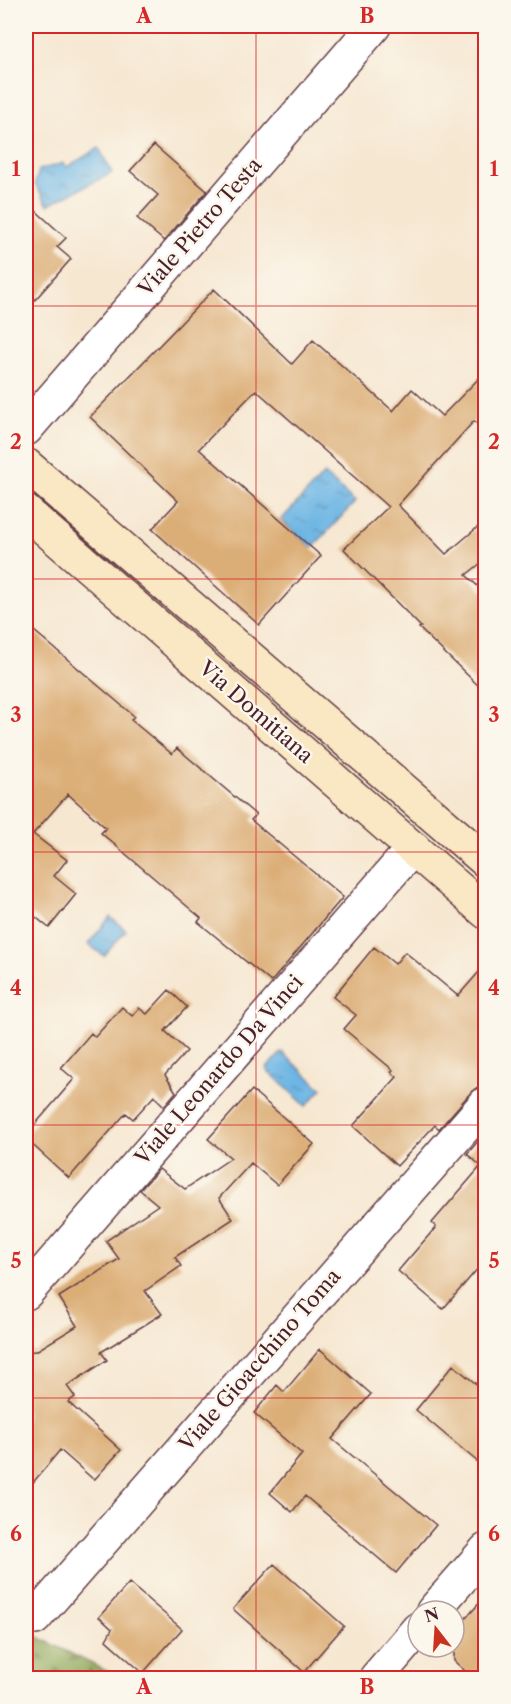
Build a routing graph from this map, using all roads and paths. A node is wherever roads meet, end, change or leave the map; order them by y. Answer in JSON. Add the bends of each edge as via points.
{"nodes":[{"id":1,"x":374,"y":26,"type":"edge"},
{"id":2,"x":26,"y":429,"type":"edge"},
{"id":3,"x":26,"y":465,"type":"edge"},
{"id":4,"x":26,"y":512,"type":"edge"},
{"id":5,"x":413,"y":848,"type":"junction"},
{"id":6,"x":486,"y":861,"type":"edge"},
{"id":7,"x":486,"y":912,"type":"edge"},
{"id":8,"x":486,"y":1103,"type":"edge"},
{"id":9,"x":26,"y":1293,"type":"edge"},
{"id":10,"x":486,"y":1550,"type":"edge"},
{"id":11,"x":443,"y":1599,"type":"edge"},
{"id":12,"x":34,"y":1618,"type":"dead end"},
{"id":13,"x":406,"y":1643,"type":"edge"},
{"id":14,"x":376,"y":1678,"type":"edge"}],
"edges":[{"from":1,"to":2,"type":"street","name":"Viale Pietro Testa"},
{"from":3,"to":6,"type":"main road","name":"Via Domitiana"},
{"from":4,"to":5,"type":"main road","name":"Via Domitiana"},
{"from":5,"to":7,"type":"main road","name":"Via Domitiana"},
{"from":5,"to":9,"type":"street","name":"Viale Leonardo Da Vinci"},
{"from":8,"to":12,"type":"street","name":"Viale Gioacchino Toma"},
{"from":10,"to":11,"type":"street"},
{"from":13,"to":14,"type":"street"}]}
